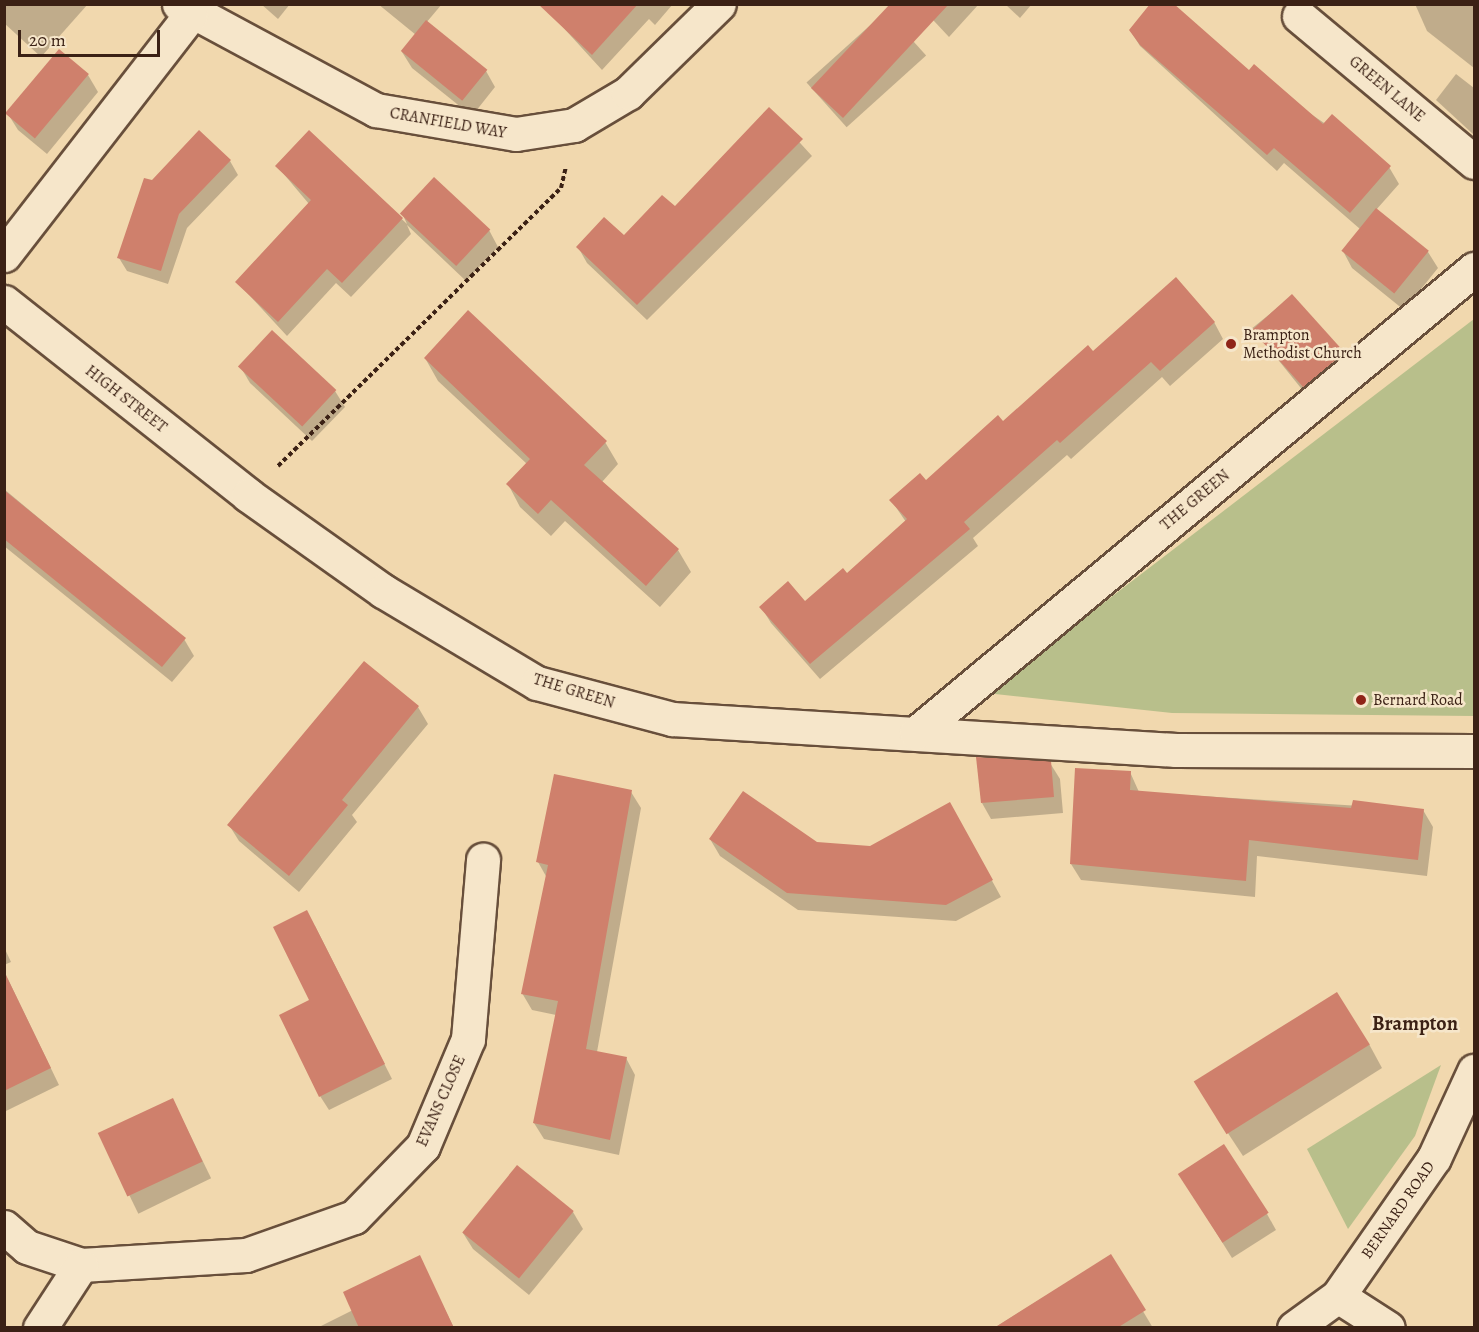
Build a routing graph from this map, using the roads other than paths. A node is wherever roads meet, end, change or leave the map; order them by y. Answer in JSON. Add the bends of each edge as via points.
{"nodes":[{"id":1,"x":719,"y":4,"type":"edge"},
{"id":2,"x":185,"y":10,"type":"edge"},
{"id":3,"x":1299,"y":16,"type":"dead end"},
{"id":4,"x":1474,"y":162,"type":"edge"},
{"id":5,"x":4,"y":255,"type":"edge"},
{"id":6,"x":1474,"y":269,"type":"edge"},
{"id":7,"x":4,"y":302,"type":"edge"},
{"id":8,"x":248,"y":495,"type":"joint"},
{"id":9,"x":916,"y":734,"type":"junction"},
{"id":10,"x":1474,"y":751,"type":"edge"},
{"id":11,"x":483,"y":860,"type":"dead end"},
{"id":12,"x":1474,"y":1071,"type":"edge"},
{"id":13,"x":4,"y":1227,"type":"edge"},
{"id":14,"x":81,"y":1265,"type":"junction"},
{"id":15,"x":1338,"y":1296,"type":"junction"},
{"id":16,"x":40,"y":1328,"type":"edge"},
{"id":17,"x":1294,"y":1328,"type":"edge"},
{"id":18,"x":1388,"y":1328,"type":"edge"}],
"edges":[{"from":1,"to":2,"type":"street","name":"CRANFIELD WAY","via":[[628,93],[574,125],[516,134],[376,110]]},
{"from":2,"to":5,"type":"street","name":"CRANFIELD WAY"},
{"from":3,"to":4,"type":"street","name":"GREEN LANE"},
{"from":6,"to":9,"type":"street","name":"THE GREEN"},
{"from":7,"to":8,"type":"street","name":"HIGH STREET"},
{"from":8,"to":9,"type":"street","name":"THE GREEN","via":[[383,591],[537,683],[672,719]]},
{"from":9,"to":10,"type":"street","name":"THE GREEN","via":[[1176,750]]},
{"from":11,"to":14,"type":"street","name":"EVANS CLOSE","via":[[468,1039],[423,1146],[362,1210],[354,1217],[246,1255]]},
{"from":12,"to":15,"type":"street","name":"BERNARD ROAD","via":[[1434,1158]]},
{"from":13,"to":14,"type":"street","name":"EVANS CLOSE","via":[[27,1247]]},
{"from":14,"to":16,"type":"street"},
{"from":15,"to":17,"type":"street","name":"BERNARD ROAD"},
{"from":15,"to":18,"type":"street"}]}
